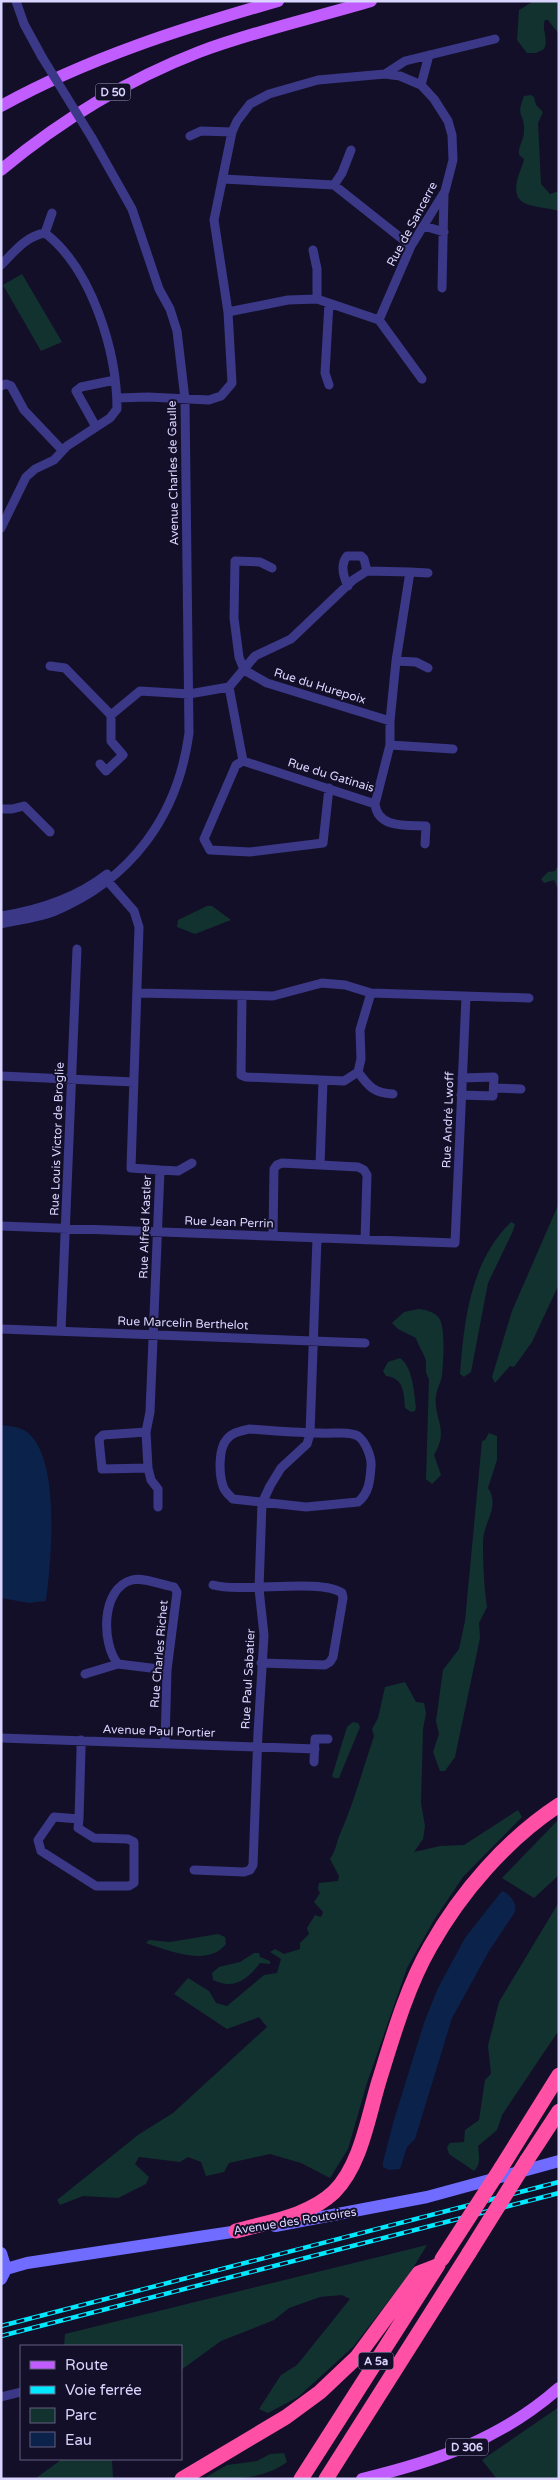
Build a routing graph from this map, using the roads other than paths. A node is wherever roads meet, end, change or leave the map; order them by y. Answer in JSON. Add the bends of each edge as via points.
{"nodes":[{"id":1,"x":16,"y":1,"type":"edge"},
{"id":2,"x":278,"y":1,"type":"edge"},
{"id":3,"x":371,"y":1,"type":"edge"},
{"id":4,"x":495,"y":39,"type":"dead end"},
{"id":5,"x":429,"y":55,"type":"junction"},
{"id":6,"x":385,"y":74,"type":"junction"},
{"id":7,"x":421,"y":85,"type":"junction"},
{"id":8,"x":1,"y":106,"type":"edge"},
{"id":9,"x":232,"y":132,"type":"junction"},
{"id":10,"x":190,"y":136,"type":"dead end"},
{"id":11,"x":350,"y":150,"type":"dead end"},
{"id":12,"x":1,"y":170,"type":"edge"},
{"id":13,"x":223,"y":179,"type":"junction"},
{"id":14,"x":334,"y":185,"type":"junction"},
{"id":15,"x":444,"y":191,"type":"junction"},
{"id":16,"x":52,"y":213,"type":"dead end"},
{"id":17,"x":424,"y":226,"type":"junction"},
{"id":18,"x":444,"y":232,"type":"junction"},
{"id":19,"x":45,"y":233,"type":"junction"},
{"id":20,"x":411,"y":246,"type":"junction"},
{"id":21,"x":312,"y":250,"type":"dead end"},
{"id":22,"x":1,"y":265,"type":"edge"},
{"id":23,"x":442,"y":288,"type":"dead end"},
{"id":24,"x":316,"y":299,"type":"junction"},
{"id":25,"x":329,"y":303,"type":"junction"},
{"id":26,"x":228,"y":312,"type":"junction"},
{"id":27,"x":379,"y":320,"type":"junction"},
{"id":28,"x":422,"y":378,"type":"dead end"},
{"id":29,"x":114,"y":380,"type":"junction"},
{"id":30,"x":329,"y":385,"type":"dead end"},
{"id":31,"x":1,"y":386,"type":"edge"},
{"id":32,"x":117,"y":398,"type":"junction"},
{"id":33,"x":185,"y":399,"type":"junction"},
{"id":34,"x":96,"y":427,"type":"junction"},
{"id":35,"x":62,"y":450,"type":"junction"},
{"id":36,"x":1,"y":528,"type":"edge"},
{"id":37,"x":272,"y":568,"type":"dead end"},
{"id":38,"x":367,"y":571,"type":"junction"},
{"id":39,"x":410,"y":572,"type":"junction"},
{"id":40,"x":428,"y":573,"type":"dead end"},
{"id":41,"x":348,"y":586,"type":"junction"},
{"id":42,"x":396,"y":661,"type":"junction"},
{"id":43,"x":50,"y":666,"type":"dead end"},
{"id":44,"x":428,"y":668,"type":"dead end"},
{"id":45,"x":244,"y":670,"type":"junction"},
{"id":46,"x":229,"y":688,"type":"junction"},
{"id":47,"x":189,"y":694,"type":"junction"},
{"id":48,"x":111,"y":715,"type":"junction"},
{"id":49,"x":390,"y":721,"type":"junction"},
{"id":50,"x":390,"y":745,"type":"junction"},
{"id":51,"x":453,"y":749,"type":"dead end"},
{"id":52,"x":243,"y":760,"type":"junction"},
{"id":53,"x":100,"y":764,"type":"dead end"},
{"id":54,"x":329,"y":788,"type":"junction"},
{"id":55,"x":375,"y":804,"type":"junction"},
{"id":56,"x":1,"y":808,"type":"edge"},
{"id":57,"x":50,"y":832,"type":"dead end"},
{"id":58,"x":425,"y":844,"type":"dead end"},
{"id":59,"x":105,"y":879,"type":"junction"},
{"id":60,"x":1,"y":916,"type":"edge"},
{"id":61,"x":1,"y":924,"type":"edge"},
{"id":62,"x":77,"y":949,"type":"dead end"},
{"id":63,"x":138,"y":993,"type":"junction"},
{"id":64,"x":371,"y":993,"type":"junction"},
{"id":65,"x":242,"y":996,"type":"junction"},
{"id":66,"x":466,"y":997,"type":"junction"},
{"id":67,"x":529,"y":998,"type":"dead end"},
{"id":68,"x":358,"y":1072,"type":"junction"},
{"id":69,"x":1,"y":1076,"type":"edge"},
{"id":70,"x":462,"y":1078,"type":"junction"},
{"id":71,"x":72,"y":1079,"type":"junction"},
{"id":72,"x":323,"y":1081,"type":"junction"},
{"id":73,"x":134,"y":1082,"type":"junction"},
{"id":74,"x":494,"y":1088,"type":"junction"},
{"id":75,"x":521,"y":1089,"type":"dead end"},
{"id":76,"x":393,"y":1094,"type":"dead end"},
{"id":77,"x":461,"y":1095,"type":"junction"},
{"id":78,"x":192,"y":1163,"type":"dead end"},
{"id":79,"x":320,"y":1164,"type":"junction"},
{"id":80,"x":160,"y":1170,"type":"junction"},
{"id":81,"x":1,"y":1226,"type":"edge"},
{"id":82,"x":66,"y":1228,"type":"junction"},
{"id":83,"x":157,"y":1232,"type":"junction"},
{"id":84,"x":273,"y":1236,"type":"junction"},
{"id":85,"x":317,"y":1238,"type":"junction"},
{"id":86,"x":365,"y":1240,"type":"junction"},
{"id":87,"x":455,"y":1244,"type":"joint"},
{"id":88,"x":1,"y":1329,"type":"edge"},
{"id":89,"x":61,"y":1331,"type":"junction"},
{"id":90,"x":154,"y":1335,"type":"junction"},
{"id":91,"x":313,"y":1341,"type":"junction"},
{"id":92,"x":364,"y":1343,"type":"dead end"},
{"id":93,"x":146,"y":1432,"type":"junction"},
{"id":94,"x":310,"y":1434,"type":"junction"},
{"id":95,"x":148,"y":1468,"type":"junction"},
{"id":96,"x":262,"y":1503,"type":"junction"},
{"id":97,"x":158,"y":1507,"type":"dead end"},
{"id":98,"x":212,"y":1585,"type":"dead end"},
{"id":99,"x":259,"y":1589,"type":"junction"},
{"id":100,"x":261,"y":1663,"type":"junction"},
{"id":101,"x":121,"y":1664,"type":"junction"},
{"id":102,"x":168,"y":1670,"type":"junction"},
{"id":103,"x":85,"y":1674,"type":"dead end"},
{"id":104,"x":1,"y":1738,"type":"edge"},
{"id":105,"x":81,"y":1740,"type":"junction"},
{"id":106,"x":328,"y":1740,"type":"dead end"},
{"id":107,"x":165,"y":1743,"type":"junction"},
{"id":108,"x":257,"y":1747,"type":"junction"},
{"id":109,"x":315,"y":1749,"type":"junction"},
{"id":110,"x":314,"y":1762,"type":"dead end"},
{"id":111,"x":559,"y":1805,"type":"edge"},
{"id":112,"x":79,"y":1818,"type":"junction"},
{"id":113,"x":194,"y":1870,"type":"dead end"},
{"id":114,"x":559,"y":2075,"type":"edge"},
{"id":115,"x":559,"y":2111,"type":"edge"},
{"id":116,"x":559,"y":2161,"type":"edge"},
{"id":117,"x":236,"y":2231,"type":"junction"},
{"id":118,"x":439,"y":2263,"type":"junction"},
{"id":119,"x":3,"y":2264,"type":"edge"},
{"id":120,"x":559,"y":2388,"type":"edge"},
{"id":121,"x":20,"y":2392,"type":"edge"},
{"id":122,"x":1,"y":2397,"type":"edge"},
{"id":123,"x":182,"y":2479,"type":"edge"},
{"id":124,"x":301,"y":2479,"type":"edge"},
{"id":125,"x":326,"y":2479,"type":"edge"},
{"id":126,"x":362,"y":2479,"type":"edge"}],
"edges":[{"from":1,"to":33,"type":"street","name":"Avenue Charles de Gaulle","bridge":true,"via":[[42,57],[132,209],[159,289],[175,321]]},
{"from":2,"to":8,"type":"main road","via":[[155,39],[73,71]]},
{"from":3,"to":12,"type":"main road","number":"D 50","via":[[238,38],[145,75],[98,100]]},
{"from":4,"to":5,"type":"street"},
{"from":5,"to":6,"type":"street","via":[[406,61]]},
{"from":5,"to":7,"type":"street"},
{"from":6,"to":7,"type":"street","name":"Rue de Sancerre"},
{"from":6,"to":9,"type":"street","name":"Rue de Sancerre","via":[[318,80],[258,98],[242,111]]},
{"from":7,"to":15,"type":"street","name":"Rue de Sancerre","via":[[442,110],[452,135],[453,160]]},
{"from":9,"to":10,"type":"street","via":[[201,131]]},
{"from":9,"to":13,"type":"street","name":"Rue de Sancerre"},
{"from":11,"to":14,"type":"street","via":[[342,174]]},
{"from":13,"to":14,"type":"street"},
{"from":13,"to":26,"type":"street","name":"Rue de Sancerre","via":[[214,220]]},
{"from":14,"to":20,"type":"street"},
{"from":15,"to":17,"type":"street","name":"Rue de Sancerre"},
{"from":15,"to":18,"type":"street"},
{"from":16,"to":19,"type":"street"},
{"from":17,"to":18,"type":"street"},
{"from":17,"to":20,"type":"street","name":"Rue de Sancerre"},
{"from":18,"to":23,"type":"street"},
{"from":19,"to":22,"type":"street","via":[[28,239]]},
{"from":19,"to":29,"type":"street","via":[[78,271],[97,311],[109,348]]},
{"from":20,"to":27,"type":"street","name":"Rue de Sancerre"},
{"from":21,"to":24,"type":"street","via":[[317,269]]},
{"from":24,"to":25,"type":"street"},
{"from":24,"to":26,"type":"street","via":[[288,300]]},
{"from":25,"to":27,"type":"street"},
{"from":25,"to":30,"type":"street","via":[[325,373]]},
{"from":26,"to":33,"type":"street","name":"Rue de Sancerre","via":[[232,383],[216,399]]},
{"from":27,"to":28,"type":"street"},
{"from":29,"to":32,"type":"street"},
{"from":29,"to":34,"type":"street","via":[[76,391]]},
{"from":31,"to":35,"type":"street","via":[[11,386],[24,410]]},
{"from":32,"to":33,"type":"street","name":"Rue de Sancerre"},
{"from":32,"to":34,"type":"street","via":[[114,414]]},
{"from":33,"to":47,"type":"street","name":"Avenue Charles de Gaulle"},
{"from":34,"to":35,"type":"street"},
{"from":35,"to":36,"type":"street","via":[[54,460],[26,477]]},
{"from":37,"to":45,"type":"street","via":[[260,562],[235,561],[234,618]]},
{"from":38,"to":39,"type":"street"},
{"from":38,"to":41,"type":"street"},
{"from":38,"to":41,"type":"street","via":[[364,559],[347,556],[343,576]]},
{"from":39,"to":40,"type":"street"},
{"from":39,"to":42,"type":"street","name":"Rue du Gatinais"},
{"from":41,"to":45,"type":"street","via":[[291,639],[255,656]]},
{"from":42,"to":44,"type":"street","via":[[416,662]]},
{"from":42,"to":49,"type":"street","name":"Rue du Gatinais"},
{"from":43,"to":48,"type":"street","via":[[65,668]]},
{"from":45,"to":46,"type":"street"},
{"from":45,"to":49,"type":"street","name":"Rue du Hurepoix","via":[[267,683]]},
{"from":46,"to":47,"type":"street"},
{"from":46,"to":52,"type":"street"},
{"from":47,"to":48,"type":"street","via":[[140,691]]},
{"from":47,"to":59,"type":"street","name":"Avenue Charles de Gaulle","via":[[189,733],[175,789],[159,821]]},
{"from":48,"to":53,"type":"street","via":[[111,741],[123,755],[106,771]]},
{"from":49,"to":50,"type":"street","name":"Rue du Gatinais"},
{"from":50,"to":51,"type":"street"},
{"from":50,"to":55,"type":"street","name":"Rue du Gatinais"},
{"from":52,"to":54,"type":"street","name":"Rue du Gatinais"},
{"from":52,"to":54,"type":"street","via":[[236,765],[204,839],[210,850],[250,852],[323,843]]},
{"from":54,"to":55,"type":"street","name":"Rue du Gatinais"},
{"from":55,"to":58,"type":"street","via":[[376,812],[388,823],[426,826]]},
{"from":56,"to":57,"type":"street","via":[[24,806]]},
{"from":59,"to":60,"type":"street","name":"Avenue Charles de Gaulle","via":[[51,904]]},
{"from":59,"to":61,"type":"street","name":"Avenue Charles de Gaulle","via":[[94,892],[52,912]]},
{"from":59,"to":63,"type":"street","name":"Rue Alfred Kastler","via":[[134,911],[139,927]]},
{"from":62,"to":71,"type":"street","name":"Rue Louis Victor de Broglie"},
{"from":63,"to":65,"type":"street"},
{"from":63,"to":73,"type":"street","name":"Rue Alfred Kastler"},
{"from":64,"to":65,"type":"street","via":[[322,983],[272,996]]},
{"from":64,"to":66,"type":"street"},
{"from":64,"to":68,"type":"street","via":[[360,1030]]},
{"from":65,"to":72,"type":"street","via":[[241,1075]]},
{"from":66,"to":67,"type":"street"},
{"from":66,"to":70,"type":"street","name":"Rue André Lwoff"},
{"from":68,"to":72,"type":"street","via":[[344,1082]]},
{"from":68,"to":76,"type":"street","via":[[379,1093]]},
{"from":69,"to":71,"type":"street"},
{"from":70,"to":74,"type":"street","via":[[494,1077]]},
{"from":70,"to":77,"type":"street","name":"Rue André Lwoff"},
{"from":71,"to":73,"type":"street"},
{"from":71,"to":82,"type":"street","name":"Rue Louis Victor de Broglie"},
{"from":72,"to":79,"type":"street"},
{"from":73,"to":80,"type":"street","name":"Rue Alfred Kastler","via":[[131,1168]]},
{"from":74,"to":75,"type":"street"},
{"from":74,"to":77,"type":"street","via":[[493,1096]]},
{"from":77,"to":87,"type":"street","name":"Rue André Lwoff"},
{"from":78,"to":80,"type":"street","via":[[178,1171]]},
{"from":79,"to":84,"type":"street","via":[[276,1165]]},
{"from":79,"to":86,"type":"street","via":[[358,1167],[367,1175]]},
{"from":80,"to":83,"type":"street","name":"Rue Alfred Kastler"},
{"from":81,"to":82,"type":"street","name":"Rue Jean Perrin"},
{"from":82,"to":83,"type":"street","name":"Rue Jean Perrin"},
{"from":82,"to":89,"type":"street","name":"Rue Louis Victor de Broglie"},
{"from":83,"to":84,"type":"street","name":"Rue Jean Perrin"},
{"from":83,"to":90,"type":"street","name":"Rue Alfred Kastler"},
{"from":84,"to":85,"type":"street","name":"Rue Jean Perrin"},
{"from":85,"to":86,"type":"street","name":"Rue Jean Perrin"},
{"from":85,"to":91,"type":"street"},
{"from":86,"to":87,"type":"street","name":"Rue Jean Perrin"},
{"from":88,"to":89,"type":"street","name":"Rue Marcelin Berthelot"},
{"from":89,"to":90,"type":"street","name":"Rue Marcelin Berthelot"},
{"from":90,"to":91,"type":"street","name":"Rue Marcelin Berthelot"},
{"from":90,"to":93,"type":"street","name":"Rue Alfred Kastler"},
{"from":91,"to":92,"type":"street","name":"Rue Marcelin Berthelot"},
{"from":91,"to":94,"type":"street"},
{"from":93,"to":95,"type":"street","name":"Rue Alfred Kastler"},
{"from":93,"to":95,"type":"street","via":[[103,1435],[99,1439],[102,1469]]},
{"from":94,"to":96,"type":"street","name":"Rue Paul Sabatier","via":[[307,1444],[277,1474]]},
{"from":94,"to":96,"type":"street","via":[[249,1429],[228,1438],[222,1448],[220,1472],[223,1488],[233,1499]]},
{"from":94,"to":96,"type":"street","via":[[348,1433],[365,1444],[371,1463],[370,1482],[364,1497],[358,1502],[314,1506]]},
{"from":95,"to":97,"type":"street","via":[[158,1489]]},
{"from":96,"to":99,"type":"street","name":"Rue Paul Sabatier"},
{"from":98,"to":99,"type":"street"},
{"from":99,"to":100,"type":"street","name":"Rue Paul Sabatier","via":[[264,1635]]},
{"from":99,"to":100,"type":"street","via":[[298,1586],[336,1589],[343,1598],[330,1662]]},
{"from":100,"to":108,"type":"street","name":"Rue Paul Sabatier"},
{"from":101,"to":102,"type":"street"},
{"from":101,"to":102,"type":"street","name":"Rue Charles Richet","via":[[106,1638],[106,1619],[114,1592],[122,1584],[139,1580],[174,1588],[176,1592]]},
{"from":101,"to":103,"type":"street"},
{"from":102,"to":107,"type":"street","name":"Rue Charles Richet"},
{"from":104,"to":105,"type":"street","name":"Avenue Paul Portier"},
{"from":105,"to":107,"type":"street","name":"Avenue Paul Portier"},
{"from":105,"to":112,"type":"street"},
{"from":106,"to":109,"type":"street","via":[[316,1739]]},
{"from":107,"to":108,"type":"street","name":"Avenue Paul Portier"},
{"from":108,"to":109,"type":"street","name":"Avenue Paul Portier"},
{"from":108,"to":113,"type":"street","name":"Rue Paul Sabatier","via":[[253,1865],[244,1872]]},
{"from":109,"to":110,"type":"street"},
{"from":111,"to":117,"type":"highway","via":[[495,1859],[450,1915],[429,1948],[412,1985],[363,2136],[345,2178],[318,2204]]},
{"from":112,"to":112,"type":"street","via":[[54,1817],[38,1840],[41,1851],[96,1886],[129,1886],[134,1883],[134,1842],[94,1838],[78,1828]]},
{"from":114,"to":118,"type":"highway","number":"A 5a","bridge":true},
{"from":115,"to":125,"type":"highway","number":"A 5a","bridge":true},
{"from":116,"to":117,"type":"street","name":"Avenue des Routoires","via":[[427,2197],[300,2223]]},
{"from":117,"to":119,"type":"street","name":"Avenue des Routoires"},
{"from":118,"to":123,"type":"highway","via":[[419,2273],[357,2357],[320,2392],[286,2418]]},
{"from":118,"to":124,"type":"highway","number":"A 5a"},
{"from":120,"to":126,"type":"main road","number":"D 306","via":[[519,2419],[476,2444]]},
{"from":121,"to":122,"type":"street"}]}
